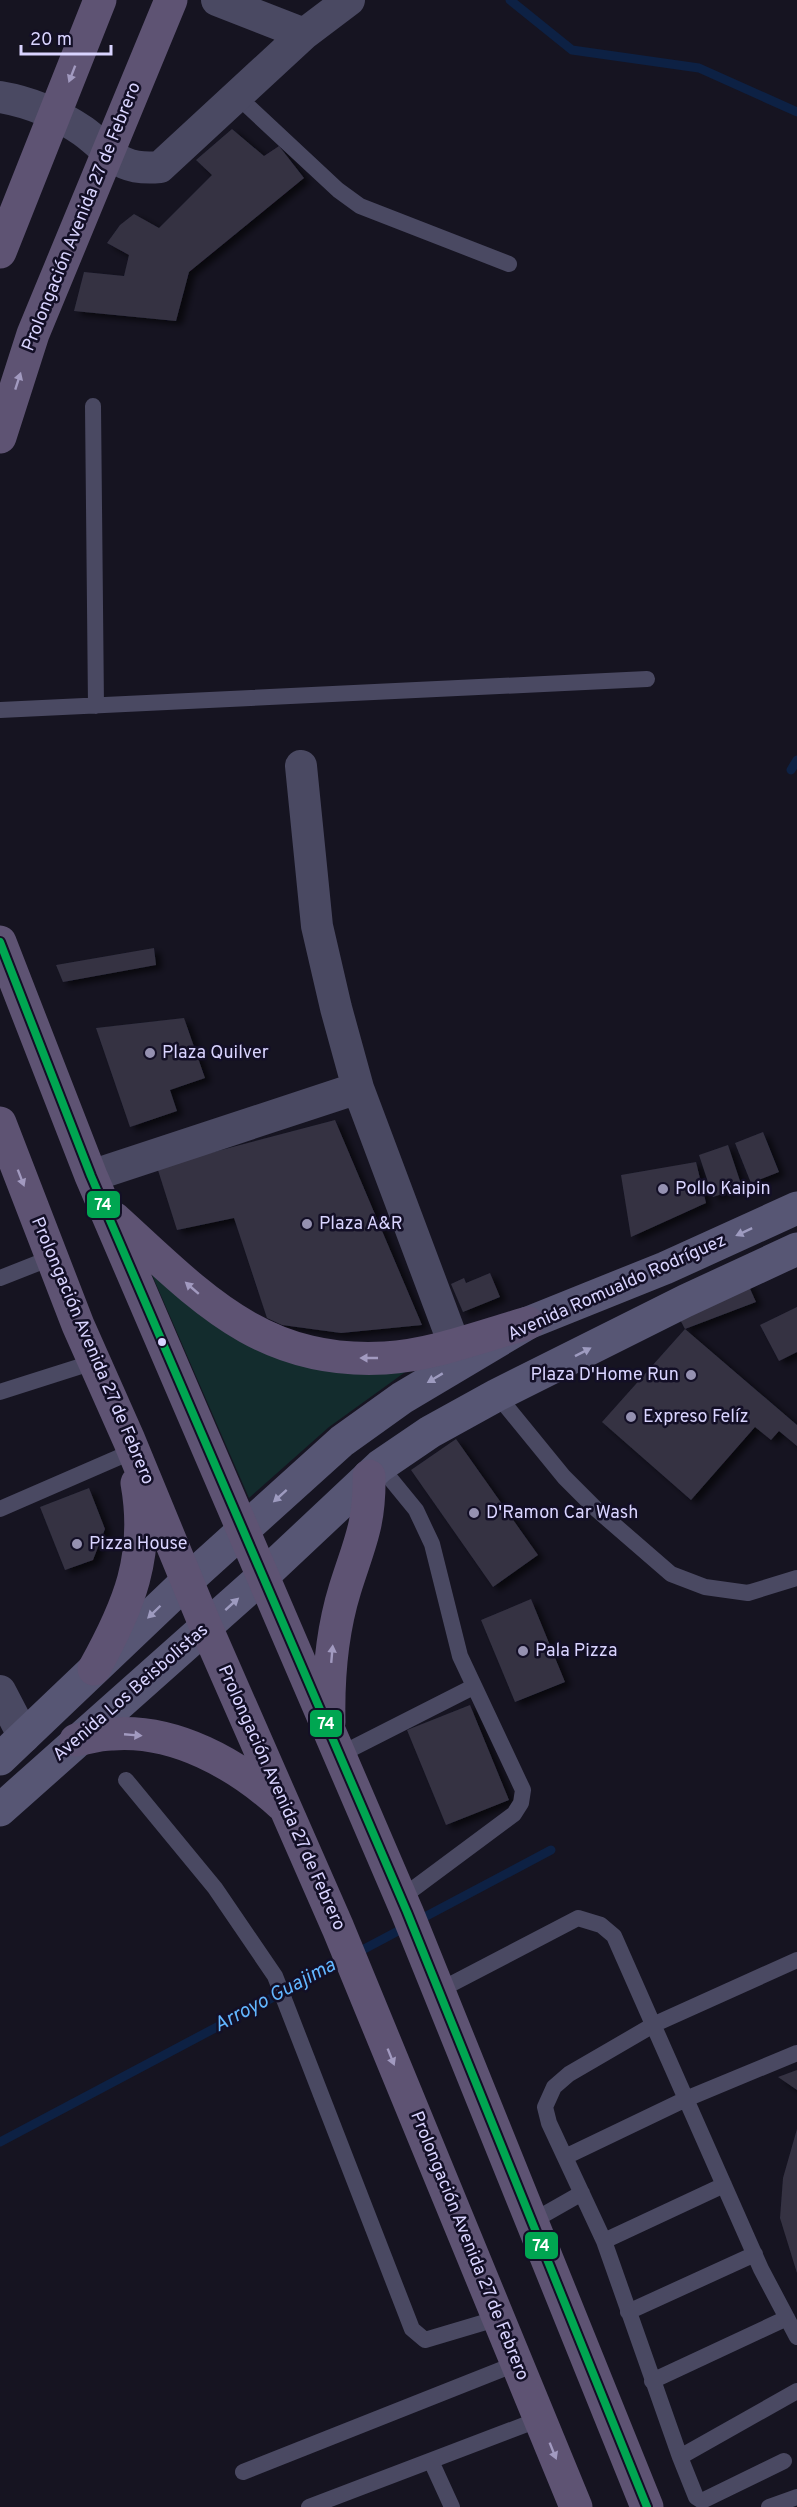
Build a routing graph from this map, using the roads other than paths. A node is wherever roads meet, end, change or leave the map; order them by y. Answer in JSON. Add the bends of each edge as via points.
{"nodes":[{"id":1,"x":100,"y":0,"type":"edge"},
{"id":2,"x":171,"y":0,"type":"edge"},
{"id":3,"x":217,"y":0,"type":"edge"},
{"id":4,"x":349,"y":0,"type":"edge"},
{"id":5,"x":304,"y":34,"type":"junction"},
{"id":6,"x":236,"y":95,"type":"junction"},
{"id":7,"x":0,"y":97,"type":"edge"},
{"id":8,"x":56,"y":115,"type":"junction"},
{"id":9,"x":107,"y":154,"type":"junction"},
{"id":10,"x":0,"y":252,"type":"edge"},
{"id":11,"x":509,"y":264,"type":"dead end"},
{"id":12,"x":93,"y":406,"type":"dead end"},
{"id":13,"x":0,"y":437,"type":"edge"},
{"id":14,"x":647,"y":679,"type":"dead end"},
{"id":15,"x":96,"y":706,"type":"junction"},
{"id":16,"x":0,"y":710,"type":"edge"},
{"id":17,"x":301,"y":766,"type":"dead end"},
{"id":18,"x":0,"y":942,"type":"edge"},
{"id":19,"x":358,"y":1088,"type":"junction"},
{"id":20,"x":0,"y":1123,"type":"edge"},
{"id":21,"x":91,"y":1176,"type":"junction"},
{"id":22,"x":797,"y":1208,"type":"edge"},
{"id":23,"x":105,"y":1210,"type":"junction"},
{"id":24,"x":797,"y":1249,"type":"edge"},
{"id":25,"x":51,"y":1258,"type":"junction"},
{"id":26,"x":0,"y":1278,"type":"edge"},
{"id":27,"x":528,"y":1323,"type":"junction"},
{"id":28,"x":454,"y":1344,"type":"junction"},
{"id":29,"x":94,"y":1362,"type":"junction"},
{"id":30,"x":0,"y":1392,"type":"edge"},
{"id":31,"x":497,"y":1395,"type":"junction"},
{"id":32,"x":130,"y":1446,"type":"junction"},
{"id":33,"x":375,"y":1471,"type":"junction"},
{"id":34,"x":0,"y":1509,"type":"edge"},
{"id":35,"x":243,"y":1530,"type":"junction"},
{"id":36,"x":263,"y":1576,"type":"junction"},
{"id":37,"x":797,"y":1578,"type":"edge"},
{"id":38,"x":188,"y":1580,"type":"junction"},
{"id":39,"x":206,"y":1627,"type":"junction"},
{"id":40,"x":94,"y":1669,"type":"junction"},
{"id":41,"x":473,"y":1687,"type":"junction"},
{"id":42,"x":0,"y":1691,"type":"edge"},
{"id":43,"x":76,"y":1740,"type":"junction"},
{"id":44,"x":334,"y":1744,"type":"junction"},
{"id":45,"x":12,"y":1748,"type":"edge"},
{"id":46,"x":126,"y":1780,"type":"dead end"},
{"id":47,"x":0,"y":1810,"type":"edge"},
{"id":48,"x":288,"y":1810,"type":"junction"},
{"id":49,"x":404,"y":1905,"type":"junction"},
{"id":50,"x":797,"y":1960,"type":"edge"},
{"id":51,"x":434,"y":1984,"type":"junction"},
{"id":52,"x":655,"y":2024,"type":"junction"},
{"id":53,"x":797,"y":2053,"type":"edge"},
{"id":54,"x":686,"y":2099,"type":"junction"},
{"id":55,"x":565,"y":2157,"type":"junction"},
{"id":56,"x":724,"y":2184,"type":"junction"},
{"id":57,"x":582,"y":2193,"type":"junction"},
{"id":58,"x":531,"y":2222,"type":"junction"},
{"id":59,"x":604,"y":2241,"type":"junction"},
{"id":60,"x":755,"y":2254,"type":"junction"},
{"id":61,"x":628,"y":2312,"type":"junction"},
{"id":62,"x":499,"y":2318,"type":"junction"},
{"id":63,"x":787,"y":2318,"type":"junction"},
{"id":64,"x":797,"y":2337,"type":"edge"},
{"id":65,"x":518,"y":2363,"type":"junction"},
{"id":66,"x":652,"y":2381,"type":"junction"},
{"id":67,"x":797,"y":2391,"type":"edge"},
{"id":68,"x":540,"y":2419,"type":"junction"},
{"id":69,"x":680,"y":2457,"type":"junction"},
{"id":70,"x":431,"y":2461,"type":"junction"},
{"id":71,"x":784,"y":2461,"type":"dead end"},
{"id":72,"x":243,"y":2472,"type":"dead end"},
{"id":73,"x":797,"y":2497,"type":"edge"},
{"id":74,"x":309,"y":2507,"type":"edge"},
{"id":75,"x":452,"y":2507,"type":"edge"},
{"id":76,"x":576,"y":2507,"type":"edge"},
{"id":77,"x":647,"y":2507,"type":"edge"},
{"id":78,"x":769,"y":2507,"type":"edge"}],
"edges":[{"from":1,"to":8,"type":"main road","one_way":true},
{"from":2,"to":9,"type":"main road","name":"Prolongación Avenida 27 de Febrero"},
{"from":3,"to":5,"type":"street"},
{"from":4,"to":5,"type":"street"},
{"from":5,"to":6,"type":"street"},
{"from":6,"to":9,"type":"street","via":[[160,167],[135,166]]},
{"from":6,"to":11,"type":"lane","via":[[360,206]]},
{"from":7,"to":8,"type":"street"},
{"from":8,"to":9,"type":"street","via":[[84,132]]},
{"from":8,"to":10,"type":"main road"},
{"from":13,"to":9,"type":"main road","name":"Prolongación Avenida 27 de Febrero","one_way":true,"via":[[33,334]]},
{"from":12,"to":15,"type":"lane"},
{"from":14,"to":15,"type":"lane"},
{"from":15,"to":16,"type":"lane"},
{"from":17,"to":19,"type":"street","via":[[317,926]]},
{"from":18,"to":21,"type":"main road"},
{"from":19,"to":21,"type":"street"},
{"from":19,"to":28,"type":"street"},
{"from":20,"to":25,"type":"main road","name":"Prolongación Avenida 27 de Febrero","one_way":true},
{"from":21,"to":23,"type":"main road"},
{"from":22,"to":27,"type":"main road","name":"Avenida Romualdo Rodríguez","one_way":true},
{"from":28,"to":23,"type":"main road","one_way":true,"via":[[376,1358],[285,1347],[237,1323],[207,1301]]},
{"from":23,"to":35,"type":"main road"},
{"from":31,"to":24,"type":"main road","one_way":true},
{"from":25,"to":26,"type":"lane"},
{"from":25,"to":29,"type":"main road","name":"Prolongación Avenida 27 de Febrero"},
{"from":27,"to":28,"type":"main road"},
{"from":27,"to":35,"type":"main road","name":"Avenida Romualdo Rodríguez","one_way":true,"via":[[402,1398],[342,1441]]},
{"from":29,"to":30,"type":"lane"},
{"from":29,"to":32,"type":"main road","name":"Prolongación Avenida 27 de Febrero"},
{"from":31,"to":33,"type":"main road","via":[[430,1432]]},
{"from":31,"to":37,"type":"lane","via":[[564,1477],[671,1574],[705,1587],[748,1593]]},
{"from":32,"to":34,"type":"lane"},
{"from":32,"to":38,"type":"main road","name":"Prolongación Avenida 27 de Febrero"},
{"from":32,"to":40,"type":"main road","via":[[142,1536],[135,1582],[118,1626]]},
{"from":33,"to":36,"type":"main road"},
{"from":33,"to":41,"type":"lane","via":[[416,1510],[432,1544],[452,1631]]},
{"from":44,"to":33,"type":"main road","one_way":true,"via":[[336,1626],[366,1530]]},
{"from":35,"to":36,"type":"main road"},
{"from":35,"to":38,"type":"main road","name":"Avenida Los Beisbolistas"},
{"from":39,"to":36,"type":"main road","name":"Avenida Los Beisbolistas","one_way":true},
{"from":36,"to":44,"type":"main road"},
{"from":38,"to":39,"type":"main road","name":"Prolongación Avenida 27 de Febrero"},
{"from":38,"to":40,"type":"main road","name":"Avenida Los Beisbolistas","one_way":true},
{"from":39,"to":43,"type":"main road","name":"Avenida Los Beisbolistas"},
{"from":39,"to":48,"type":"main road","name":"Prolongación Avenida 27 de Febrero"},
{"from":40,"to":45,"type":"main road","name":"Avenida Los Beisbolistas"},
{"from":41,"to":44,"type":"lane"},
{"from":41,"to":49,"type":"lane","via":[[523,1790],[521,1803],[514,1814]]},
{"from":42,"to":45,"type":"street"},
{"from":43,"to":47,"type":"main road","name":"Avenida Los Beisbolistas"},
{"from":43,"to":48,"type":"main road","one_way":true,"via":[[113,1733],[152,1737],[190,1747],[225,1762]]},
{"from":44,"to":49,"type":"main road"},
{"from":46,"to":62,"type":"lane","via":[[215,1887],[275,1976],[412,2329],[425,2340]]},
{"from":48,"to":62,"type":"main road","name":"Prolongación Avenida 27 de Febrero","one_way":true},
{"from":49,"to":51,"type":"main road"},
{"from":50,"to":52,"type":"lane"},
{"from":51,"to":52,"type":"lane","via":[[579,1918],[601,1925],[614,1936]]},
{"from":51,"to":58,"type":"main road"},
{"from":52,"to":54,"type":"lane"},
{"from":52,"to":55,"type":"lane","via":[[568,2074],[554,2087],[545,2107]]},
{"from":53,"to":54,"type":"lane"},
{"from":54,"to":55,"type":"lane"},
{"from":54,"to":56,"type":"lane"},
{"from":55,"to":57,"type":"lane"},
{"from":56,"to":59,"type":"lane"},
{"from":56,"to":60,"type":"lane"},
{"from":57,"to":58,"type":"lane"},
{"from":57,"to":59,"type":"lane"},
{"from":58,"to":77,"type":"main road"},
{"from":59,"to":61,"type":"lane"},
{"from":60,"to":61,"type":"lane"},
{"from":60,"to":63,"type":"lane"},
{"from":61,"to":66,"type":"lane"},
{"from":62,"to":65,"type":"main road","name":"Prolongación Avenida 27 de Febrero"},
{"from":63,"to":64,"type":"lane"},
{"from":63,"to":66,"type":"lane"},
{"from":65,"to":68,"type":"main road","name":"Prolongación Avenida 27 de Febrero"},
{"from":65,"to":72,"type":"lane"},
{"from":66,"to":69,"type":"lane"},
{"from":67,"to":69,"type":"lane"},
{"from":68,"to":70,"type":"lane"},
{"from":68,"to":76,"type":"main road","name":"Prolongación Avenida 27 de Febrero","one_way":true},
{"from":69,"to":71,"type":"lane","via":[[696,2497],[702,2501]]},
{"from":70,"to":74,"type":"lane"},
{"from":70,"to":75,"type":"lane"},
{"from":73,"to":78,"type":"lane"}]}
